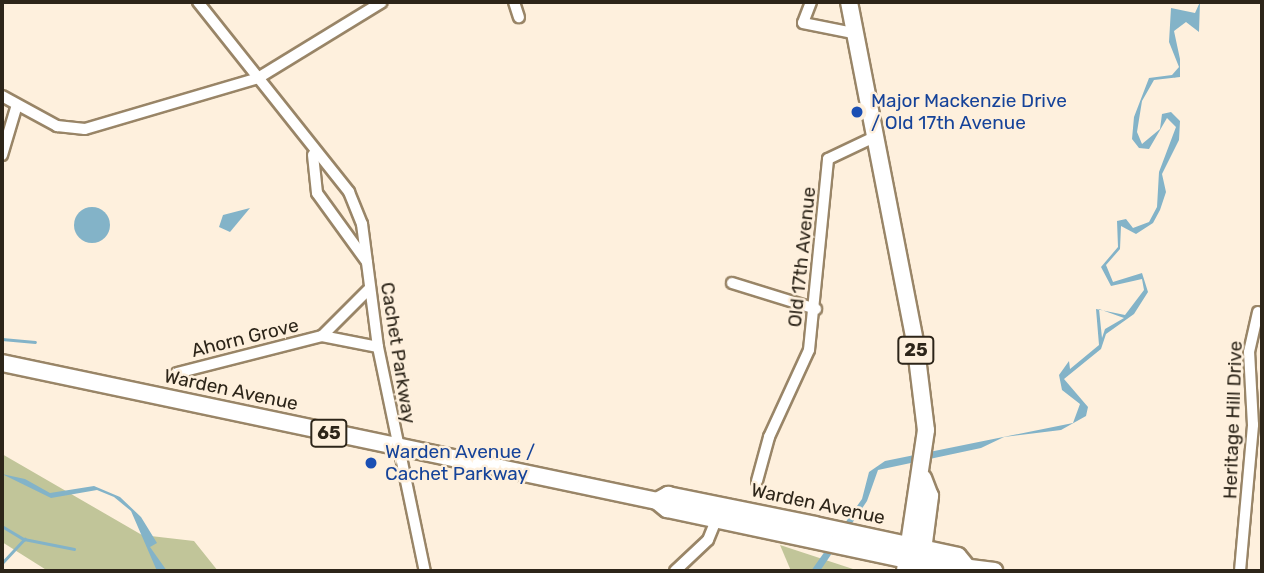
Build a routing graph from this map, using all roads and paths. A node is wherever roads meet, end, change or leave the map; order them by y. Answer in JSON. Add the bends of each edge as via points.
{"nodes":[{"id":1,"x":198,"y":2,"type":"edge"},
{"id":2,"x":382,"y":2,"type":"edge"},
{"id":3,"x":514,"y":2,"type":"edge"},
{"id":4,"x":811,"y":2,"type":"edge"},
{"id":5,"x":849,"y":2,"type":"edge"},
{"id":6,"x":519,"y":16,"type":"dead end"},
{"id":7,"x":853,"y":33,"type":"junction"},
{"id":8,"x":258,"y":78,"type":"junction"},
{"id":9,"x":2,"y":96,"type":"edge"},
{"id":10,"x":16,"y":108,"type":"junction"},
{"id":11,"x":872,"y":138,"type":"junction"},
{"id":12,"x":2,"y":155,"type":"edge"},
{"id":13,"x":313,"y":155,"type":"junction"},
{"id":14,"x":367,"y":263,"type":"junction"},
{"id":15,"x":732,"y":283,"type":"dead end"},
{"id":16,"x":368,"y":290,"type":"junction"},
{"id":17,"x":816,"y":309,"type":"junction"},
{"id":18,"x":1258,"y":312,"type":"dead end"},
{"id":19,"x":322,"y":336,"type":"junction"},
{"id":20,"x":377,"y":347,"type":"junction"},
{"id":21,"x":2,"y":363,"type":"edge"},
{"id":22,"x":177,"y":373,"type":"dead end"},
{"id":23,"x":396,"y":447,"type":"junction"},
{"id":24,"x":757,"y":481,"type":"dead end"},
{"id":25,"x":657,"y":501,"type":"junction"},
{"id":26,"x":716,"y":520,"type":"junction"},
{"id":27,"x":914,"y":560,"type":"edge"},
{"id":28,"x":425,"y":571,"type":"edge"},
{"id":29,"x":675,"y":571,"type":"edge"},
{"id":30,"x":994,"y":571,"type":"edge"},
{"id":31,"x":1240,"y":571,"type":"edge"}],
"edges":[{"from":1,"to":8,"type":"street","name":"Cachet Parkway"},
{"from":2,"to":8,"type":"street"},
{"from":3,"to":6,"type":"street"},
{"from":4,"to":7,"type":"street","via":[[803,23]]},
{"from":5,"to":7,"type":"main road","number":"25"},
{"from":7,"to":11,"type":"main road","number":"25"},
{"from":8,"to":10,"type":"street","via":[[85,130]]},
{"from":8,"to":13,"type":"street","name":"Cachet Parkway"},
{"from":9,"to":10,"type":"street"},
{"from":10,"to":12,"type":"street"},
{"from":11,"to":17,"type":"street","name":"Old 17th Avenue","via":[[828,159]]},
{"from":11,"to":27,"type":"main road","number":"25","via":[[915,341],[926,430]]},
{"from":13,"to":14,"type":"street","name":"Cachet Parkway","via":[[317,193]]},
{"from":13,"to":14,"type":"street","name":"Cachet Parkway","via":[[349,192]]},
{"from":14,"to":16,"type":"street","name":"Cachet Parkway"},
{"from":15,"to":17,"type":"street"},
{"from":16,"to":19,"type":"street","name":"Ahorn Grove"},
{"from":16,"to":20,"type":"street","name":"Cachet Parkway"},
{"from":17,"to":24,"type":"street","name":"Old 17th Avenue","via":[[809,350],[769,437]]},
{"from":18,"to":31,"type":"street","name":"Heritage Hill Drive","via":[[1249,352],[1253,425]]},
{"from":19,"to":20,"type":"street","name":"Ahorn Grove"},
{"from":19,"to":22,"type":"street","name":"Ahorn Grove"},
{"from":20,"to":23,"type":"street","name":"Cachet Parkway"},
{"from":21,"to":23,"type":"main road","name":"Warden Avenue","number":"65"},
{"from":23,"to":25,"type":"main road","name":"Warden Avenue","number":"65"},
{"from":23,"to":28,"type":"street","name":"Cachet Parkway"},
{"from":25,"to":26,"type":"main road","name":"Warden Avenue","number":"65","via":[[667,509]]},
{"from":25,"to":27,"type":"main road","name":"Warden Avenue","number":"65","via":[[668,495]]},
{"from":26,"to":27,"type":"main road","name":"Warden Avenue","number":"65"},
{"from":26,"to":29,"type":"street","via":[[708,540]]},
{"from":27,"to":30,"type":"main road","name":"Warden Avenue","number":"65"}]}
